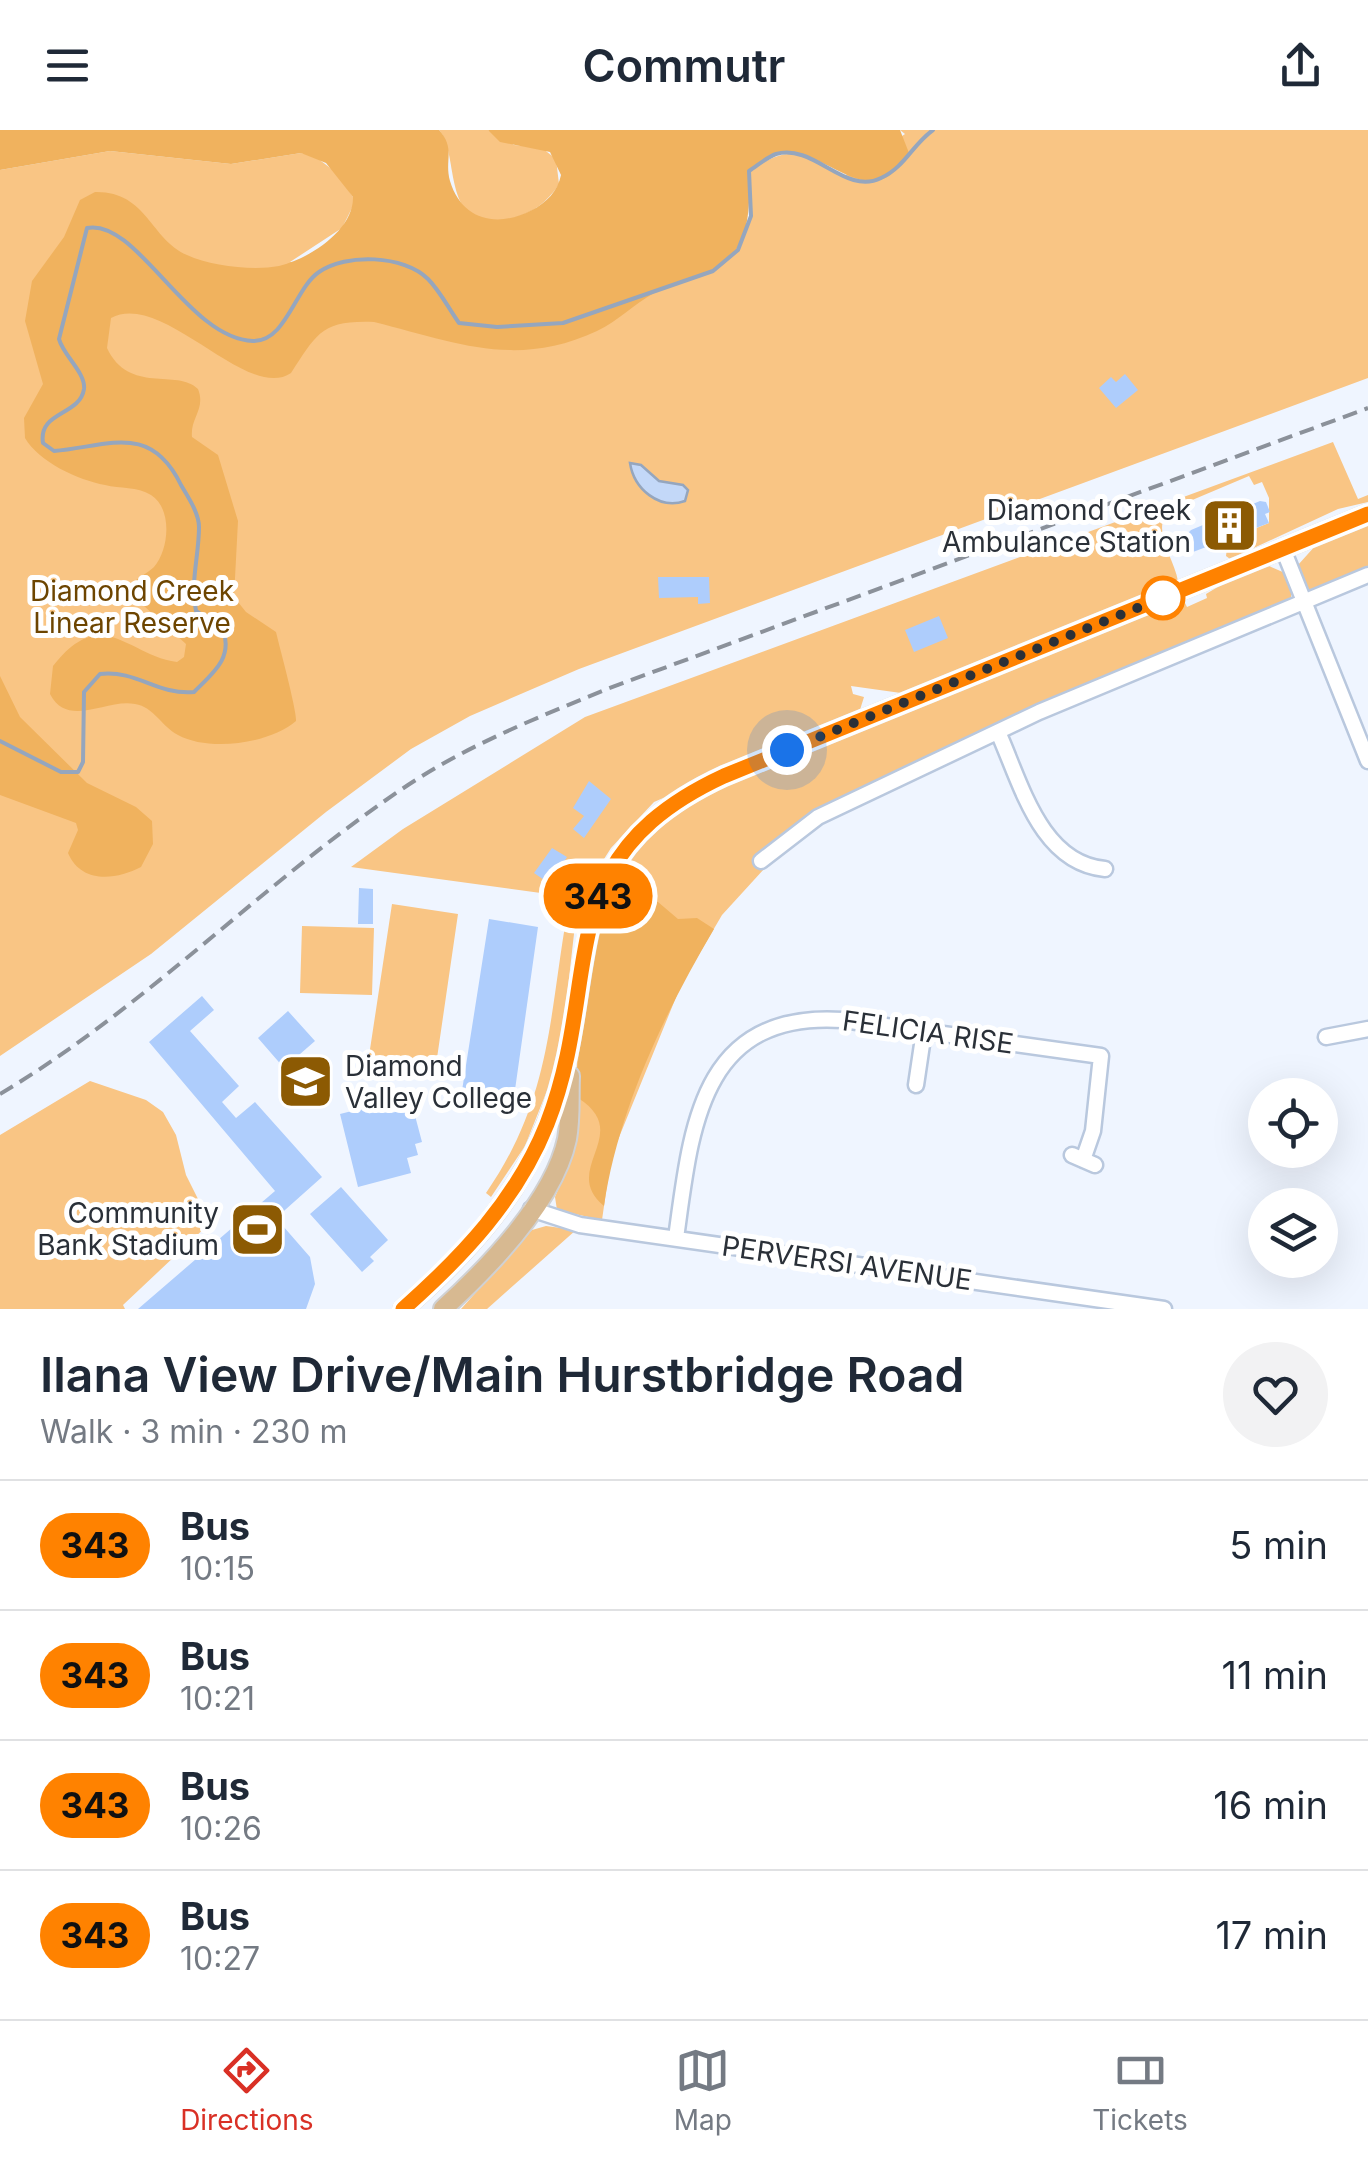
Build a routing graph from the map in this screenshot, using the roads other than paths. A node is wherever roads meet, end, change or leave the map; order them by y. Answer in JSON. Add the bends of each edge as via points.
{"nodes":[{"id":1,"x":1368,"y":514,"type":"edge"},
{"id":2,"x":1283,"y":549,"type":"junction"},
{"id":3,"x":1368,"y":575,"type":"edge"},
{"id":4,"x":1305,"y":605,"type":"junction"},
{"id":5,"x":998,"y":732,"type":"junction"},
{"id":6,"x":1368,"y":760,"type":"edge"},
{"id":7,"x":760,"y":862,"type":"dead end"},
{"id":8,"x":1105,"y":869,"type":"dead end"},
{"id":9,"x":1368,"y":1029,"type":"edge"},
{"id":10,"x":572,"y":1030,"type":"junction"},
{"id":11,"x":924,"y":1031,"type":"junction"},
{"id":12,"x":1326,"y":1038,"type":"dead end"},
{"id":13,"x":916,"y":1085,"type":"dead end"},
{"id":14,"x":1083,"y":1160,"type":"dead end"},
{"id":15,"x":507,"y":1199,"type":"junction"},
{"id":16,"x":531,"y":1210,"type":"junction"},
{"id":17,"x":676,"y":1238,"type":"junction"},
{"id":18,"x":404,"y":1309,"type":"edge"},
{"id":19,"x":442,"y":1309,"type":"edge"},
{"id":20,"x":1164,"y":1309,"type":"edge"}],
"edges":[{"from":1,"to":2,"type":"main road"},
{"from":2,"to":4,"type":"street"},
{"from":2,"to":10,"type":"main road","via":[[741,770],[663,810],[624,851],[595,902]]},
{"from":3,"to":4,"type":"street"},
{"from":4,"to":5,"type":"street"},
{"from":4,"to":6,"type":"street"},
{"from":5,"to":7,"type":"street","via":[[818,817]]},
{"from":5,"to":8,"type":"street","via":[[1055,846],[1075,863]]},
{"from":9,"to":12,"type":"street"},
{"from":10,"to":15,"type":"main road","via":[[546,1125]]},
{"from":10,"to":16,"type":"main road","via":[[566,1142]]},
{"from":11,"to":13,"type":"street"},
{"from":11,"to":14,"type":"street","name":"FELICIA RISE","via":[[1101,1056]]},
{"from":11,"to":17,"type":"street","name":"FELICIA RISE","via":[[816,1019],[771,1030],[732,1057],[695,1118]]},
{"from":15,"to":16,"type":"main road"},
{"from":15,"to":18,"type":"main road","via":[[461,1256]]},
{"from":16,"to":17,"type":"street","name":"PERVERSI AVENUE","via":[[566,1222]]},
{"from":16,"to":19,"type":"main road"},
{"from":17,"to":20,"type":"street","name":"PERVERSI AVENUE"}]}
